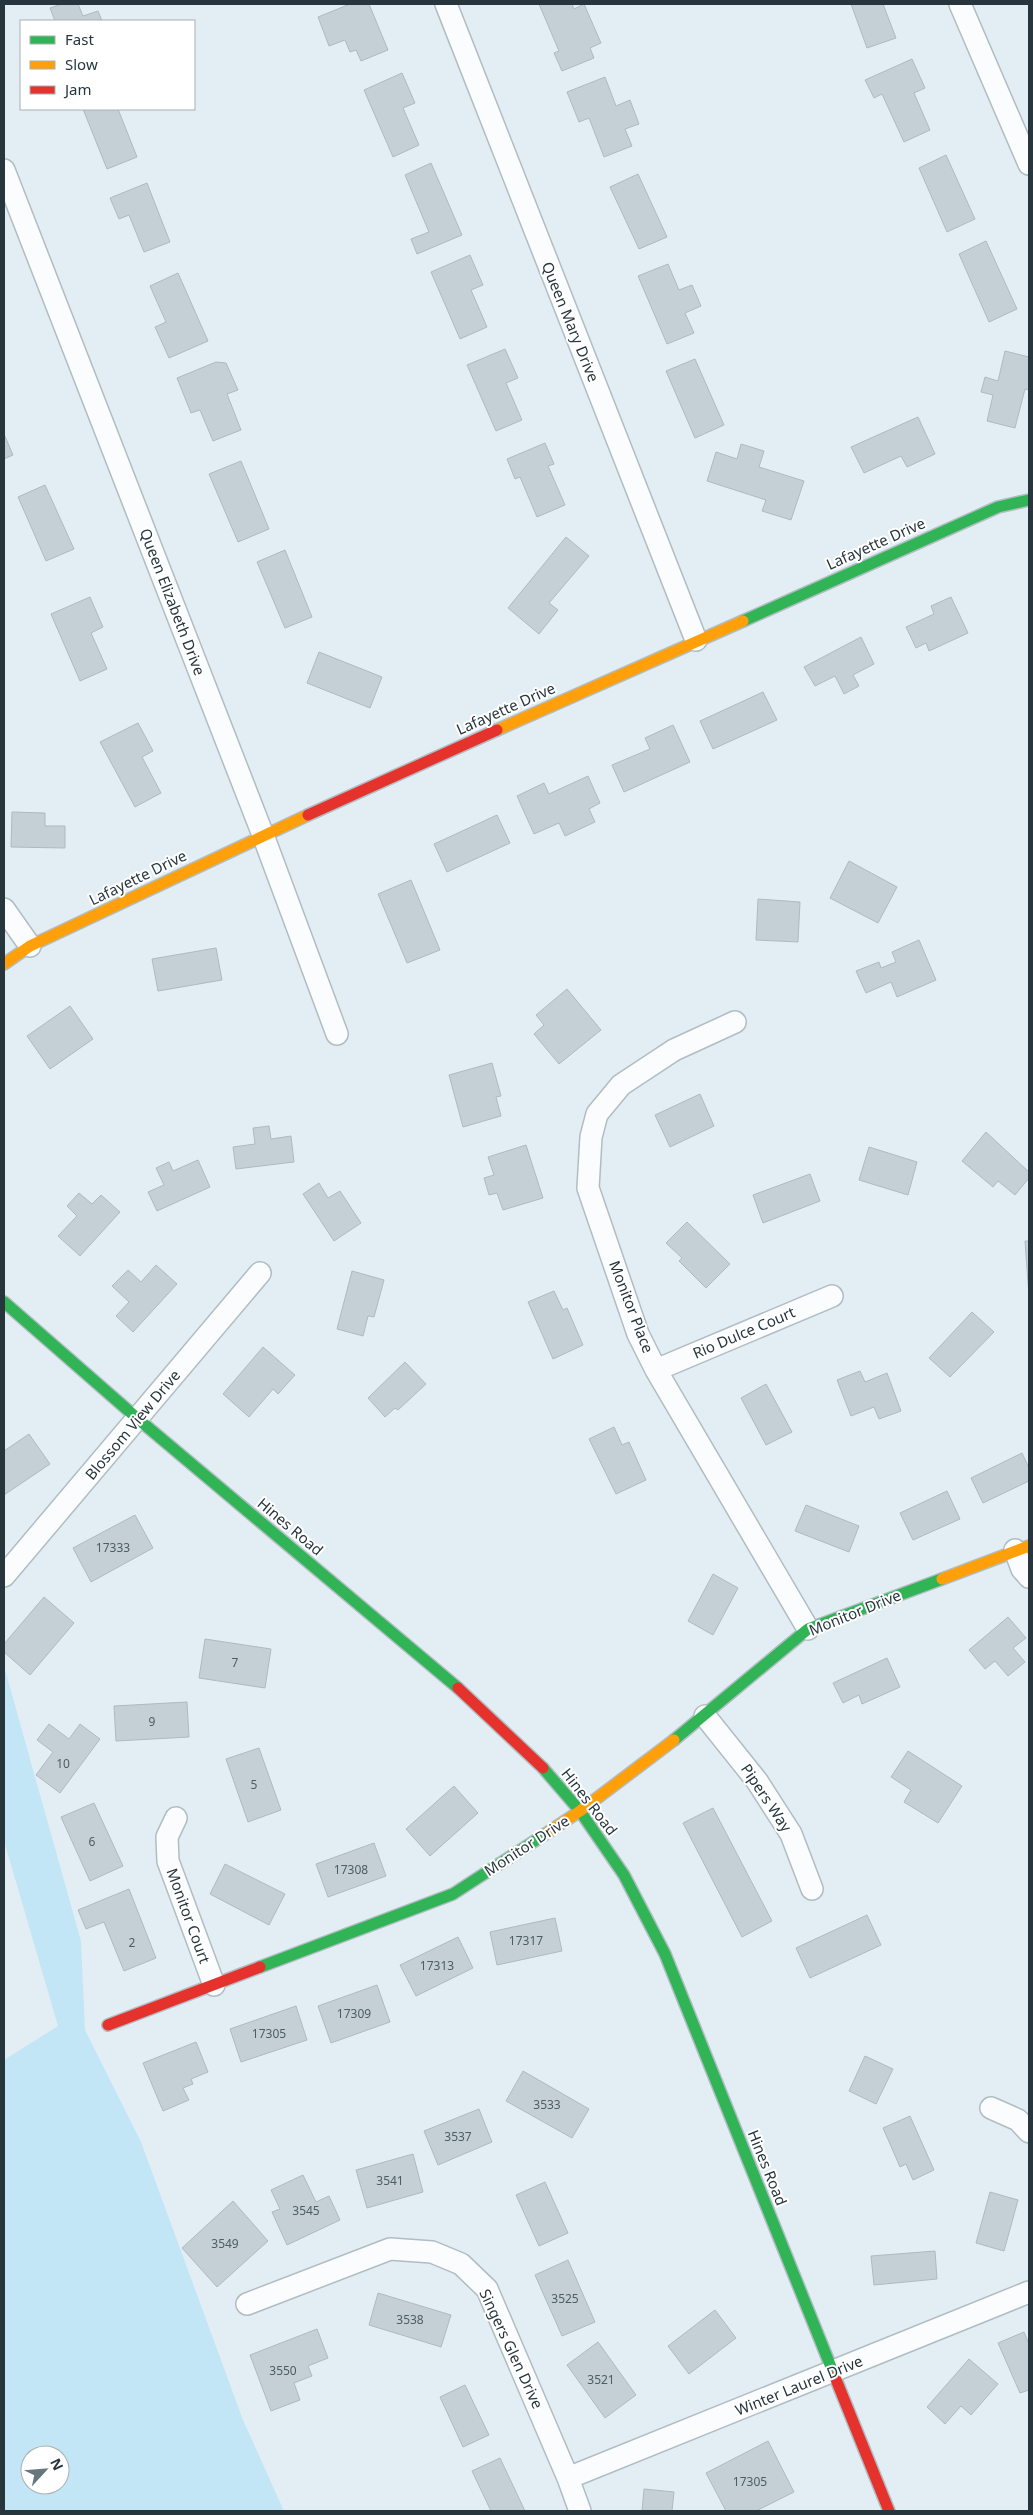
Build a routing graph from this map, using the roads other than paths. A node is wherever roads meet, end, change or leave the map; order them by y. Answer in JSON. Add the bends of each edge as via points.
{"nodes":[{"id":1,"x":446,"y":4,"type":"edge"},
{"id":2,"x":960,"y":4,"type":"edge"},
{"id":3,"x":1029,"y":164,"type":"edge"},
{"id":4,"x":4,"y":170,"type":"edge"},
{"id":5,"x":1029,"y":500,"type":"edge"},
{"id":6,"x":696,"y":640,"type":"junction"},
{"id":7,"x":263,"y":835,"type":"junction"},
{"id":8,"x":4,"y":909,"type":"edge"},
{"id":9,"x":30,"y":946,"type":"junction"},
{"id":10,"x":4,"y":964,"type":"edge"},
{"id":11,"x":735,"y":1022,"type":"dead end"},
{"id":12,"x":337,"y":1034,"type":"dead end"},
{"id":13,"x":260,"y":1273,"type":"dead end"},
{"id":14,"x":832,"y":1296,"type":"dead end"},
{"id":15,"x":4,"y":1302,"type":"edge"},
{"id":16,"x":656,"y":1370,"type":"junction"},
{"id":17,"x":138,"y":1419,"type":"junction"},
{"id":18,"x":1022,"y":1548,"type":"edge"},
{"id":19,"x":4,"y":1576,"type":"edge"},
{"id":20,"x":1029,"y":1577,"type":"edge"},
{"id":21,"x":808,"y":1629,"type":"junction"},
{"id":22,"x":705,"y":1716,"type":"junction"},
{"id":23,"x":580,"y":1811,"type":"junction"},
{"id":24,"x":176,"y":1818,"type":"dead end"},
{"id":25,"x":812,"y":1889,"type":"dead end"},
{"id":26,"x":214,"y":1985,"type":"junction"},
{"id":27,"x":108,"y":2025,"type":"dead end"},
{"id":28,"x":991,"y":2108,"type":"dead end"},
{"id":29,"x":1029,"y":2132,"type":"edge"},
{"id":30,"x":1029,"y":2292,"type":"edge"},
{"id":31,"x":247,"y":2304,"type":"dead end"},
{"id":32,"x":834,"y":2372,"type":"junction"},
{"id":33,"x":568,"y":2478,"type":"junction"},
{"id":34,"x":580,"y":2511,"type":"edge"},
{"id":35,"x":888,"y":2511,"type":"edge"}],
"edges":[{"from":1,"to":6,"type":"street","name":"Queen Mary Drive"},
{"from":2,"to":3,"type":"street"},
{"from":4,"to":7,"type":"street","name":"Queen Elizabeth Drive"},
{"from":5,"to":6,"type":"street","name":"Lafayette Drive","via":[[998,507]]},
{"from":6,"to":7,"type":"street","name":"Lafayette Drive"},
{"from":7,"to":9,"type":"street","name":"Lafayette Drive"},
{"from":7,"to":12,"type":"street","name":"Queen Elizabeth Drive"},
{"from":8,"to":9,"type":"street"},
{"from":9,"to":10,"type":"street","name":"Lafayette Drive"},
{"from":11,"to":16,"type":"street","name":"Monitor Place","via":[[674,1050],[621,1085],[597,1114],[591,1137],[588,1188],[638,1334]]},
{"from":13,"to":17,"type":"street","name":"Blossom View Drive"},
{"from":14,"to":16,"type":"street","name":"Rio Dulce Court"},
{"from":15,"to":17,"type":"street","name":"Hines Road"},
{"from":16,"to":21,"type":"street","name":"Monitor Place"},
{"from":17,"to":19,"type":"street","name":"Blossom View Drive"},
{"from":17,"to":23,"type":"street","name":"Hines Road","via":[[454,1684],[537,1761]]},
{"from":18,"to":20,"type":"street","name":"Monitor Drive","via":[[1022,1569]]},
{"from":18,"to":21,"type":"street","name":"Monitor Drive"},
{"from":21,"to":22,"type":"street","name":"Monitor Drive"},
{"from":22,"to":23,"type":"street","name":"Monitor Drive"},
{"from":22,"to":25,"type":"street","name":"Pipers Way","via":[[757,1781],[786,1826]]},
{"from":23,"to":26,"type":"street","name":"Monitor Drive","via":[[453,1894]]},
{"from":23,"to":32,"type":"street","name":"Hines Road","via":[[624,1875],[665,1954]]},
{"from":24,"to":26,"type":"street","name":"Monitor Court","via":[[167,1837],[168,1861]]},
{"from":26,"to":27,"type":"street","name":"Monitor Drive"},
{"from":28,"to":29,"type":"street","via":[[1018,2120]]},
{"from":30,"to":32,"type":"street","name":"Winter Laurel Drive"},
{"from":31,"to":33,"type":"street","name":"Singers Glen Drive","via":[[390,2249],[432,2252],[461,2264],[487,2289]]},
{"from":32,"to":33,"type":"street","name":"Winter Laurel Drive"},
{"from":32,"to":35,"type":"street","name":"Hines Road"},
{"from":33,"to":34,"type":"street","name":"Singers Glen Drive"}]}
